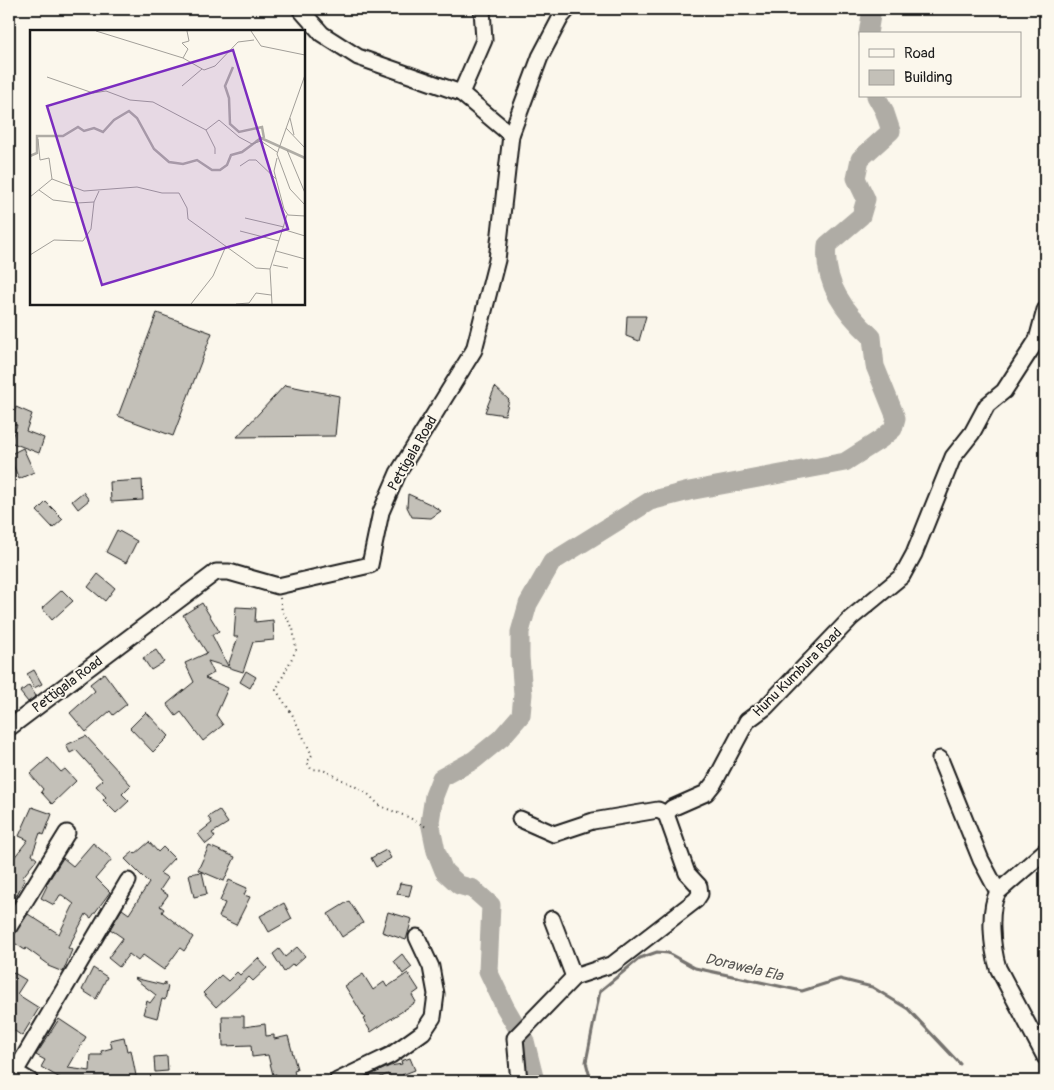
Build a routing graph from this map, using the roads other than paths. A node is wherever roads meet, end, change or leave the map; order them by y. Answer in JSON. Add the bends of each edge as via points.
{"nodes":[{"id":1,"x":300,"y":9,"type":"edge"},
{"id":2,"x":482,"y":9,"type":"edge"},
{"id":3,"x":568,"y":9,"type":"edge"},
{"id":4,"x":461,"y":93,"type":"junction"},
{"id":5,"x":511,"y":135,"type":"junction"},
{"id":6,"x":1045,"y":310,"type":"edge"},
{"id":7,"x":9,"y":728,"type":"edge"},
{"id":8,"x":940,"y":759,"type":"dead end"},
{"id":9,"x":666,"y":814,"type":"junction"},
{"id":10,"x":520,"y":819,"type":"dead end"},
{"id":11,"x":67,"y":833,"type":"dead end"},
{"id":12,"x":1045,"y":851,"type":"edge"},
{"id":13,"x":128,"y":881,"type":"dead end"},
{"id":14,"x":998,"y":892,"type":"junction"},
{"id":15,"x":552,"y":919,"type":"dead end"},
{"id":16,"x":9,"y":927,"type":"edge"},
{"id":17,"x":417,"y":937,"type":"dead end"},
{"id":18,"x":574,"y":977,"type":"junction"},
{"id":19,"x":1045,"y":1057,"type":"edge"},
{"id":20,"x":12,"y":1067,"type":"edge"},
{"id":21,"x":30,"y":1081,"type":"edge"},
{"id":22,"x":337,"y":1081,"type":"edge"},
{"id":23,"x":519,"y":1081,"type":"edge"}],
"edges":[{"from":1,"to":4,"type":"street","via":[[322,34],[358,57]]},
{"from":2,"to":4,"type":"street","via":[[484,40]]},
{"from":3,"to":5,"type":"street","name":"Pettigala Road","via":[[540,56]]},
{"from":4,"to":5,"type":"street"},
{"from":5,"to":7,"type":"street","name":"Pettigala Road","via":[[498,260],[474,350],[398,473],[381,512],[370,565],[278,586],[229,572],[216,572]]},
{"from":6,"to":9,"type":"street","name":"Hunu Kumbura Road","via":[[1037,340],[1004,391],[987,405],[972,433],[953,457],[902,576],[851,618],[766,707],[747,721],[706,793],[672,808]]},
{"from":8,"to":14,"type":"street","via":[[981,860]]},
{"from":9,"to":10,"type":"street","via":[[658,810],[593,821],[554,834]]},
{"from":9,"to":18,"type":"street","via":[[687,873],[699,886],[700,894],[613,964]]},
{"from":11,"to":16,"type":"street"},
{"from":12,"to":14,"type":"street"},
{"from":13,"to":20,"type":"street"},
{"from":14,"to":19,"type":"street","via":[[993,901],[993,952],[998,968]]},
{"from":15,"to":18,"type":"street"},
{"from":17,"to":22,"type":"street","via":[[431,967],[436,994],[433,1017],[423,1032],[391,1055]]},
{"from":18,"to":23,"type":"street","via":[[515,1038]]},
{"from":20,"to":21,"type":"street"}]}
